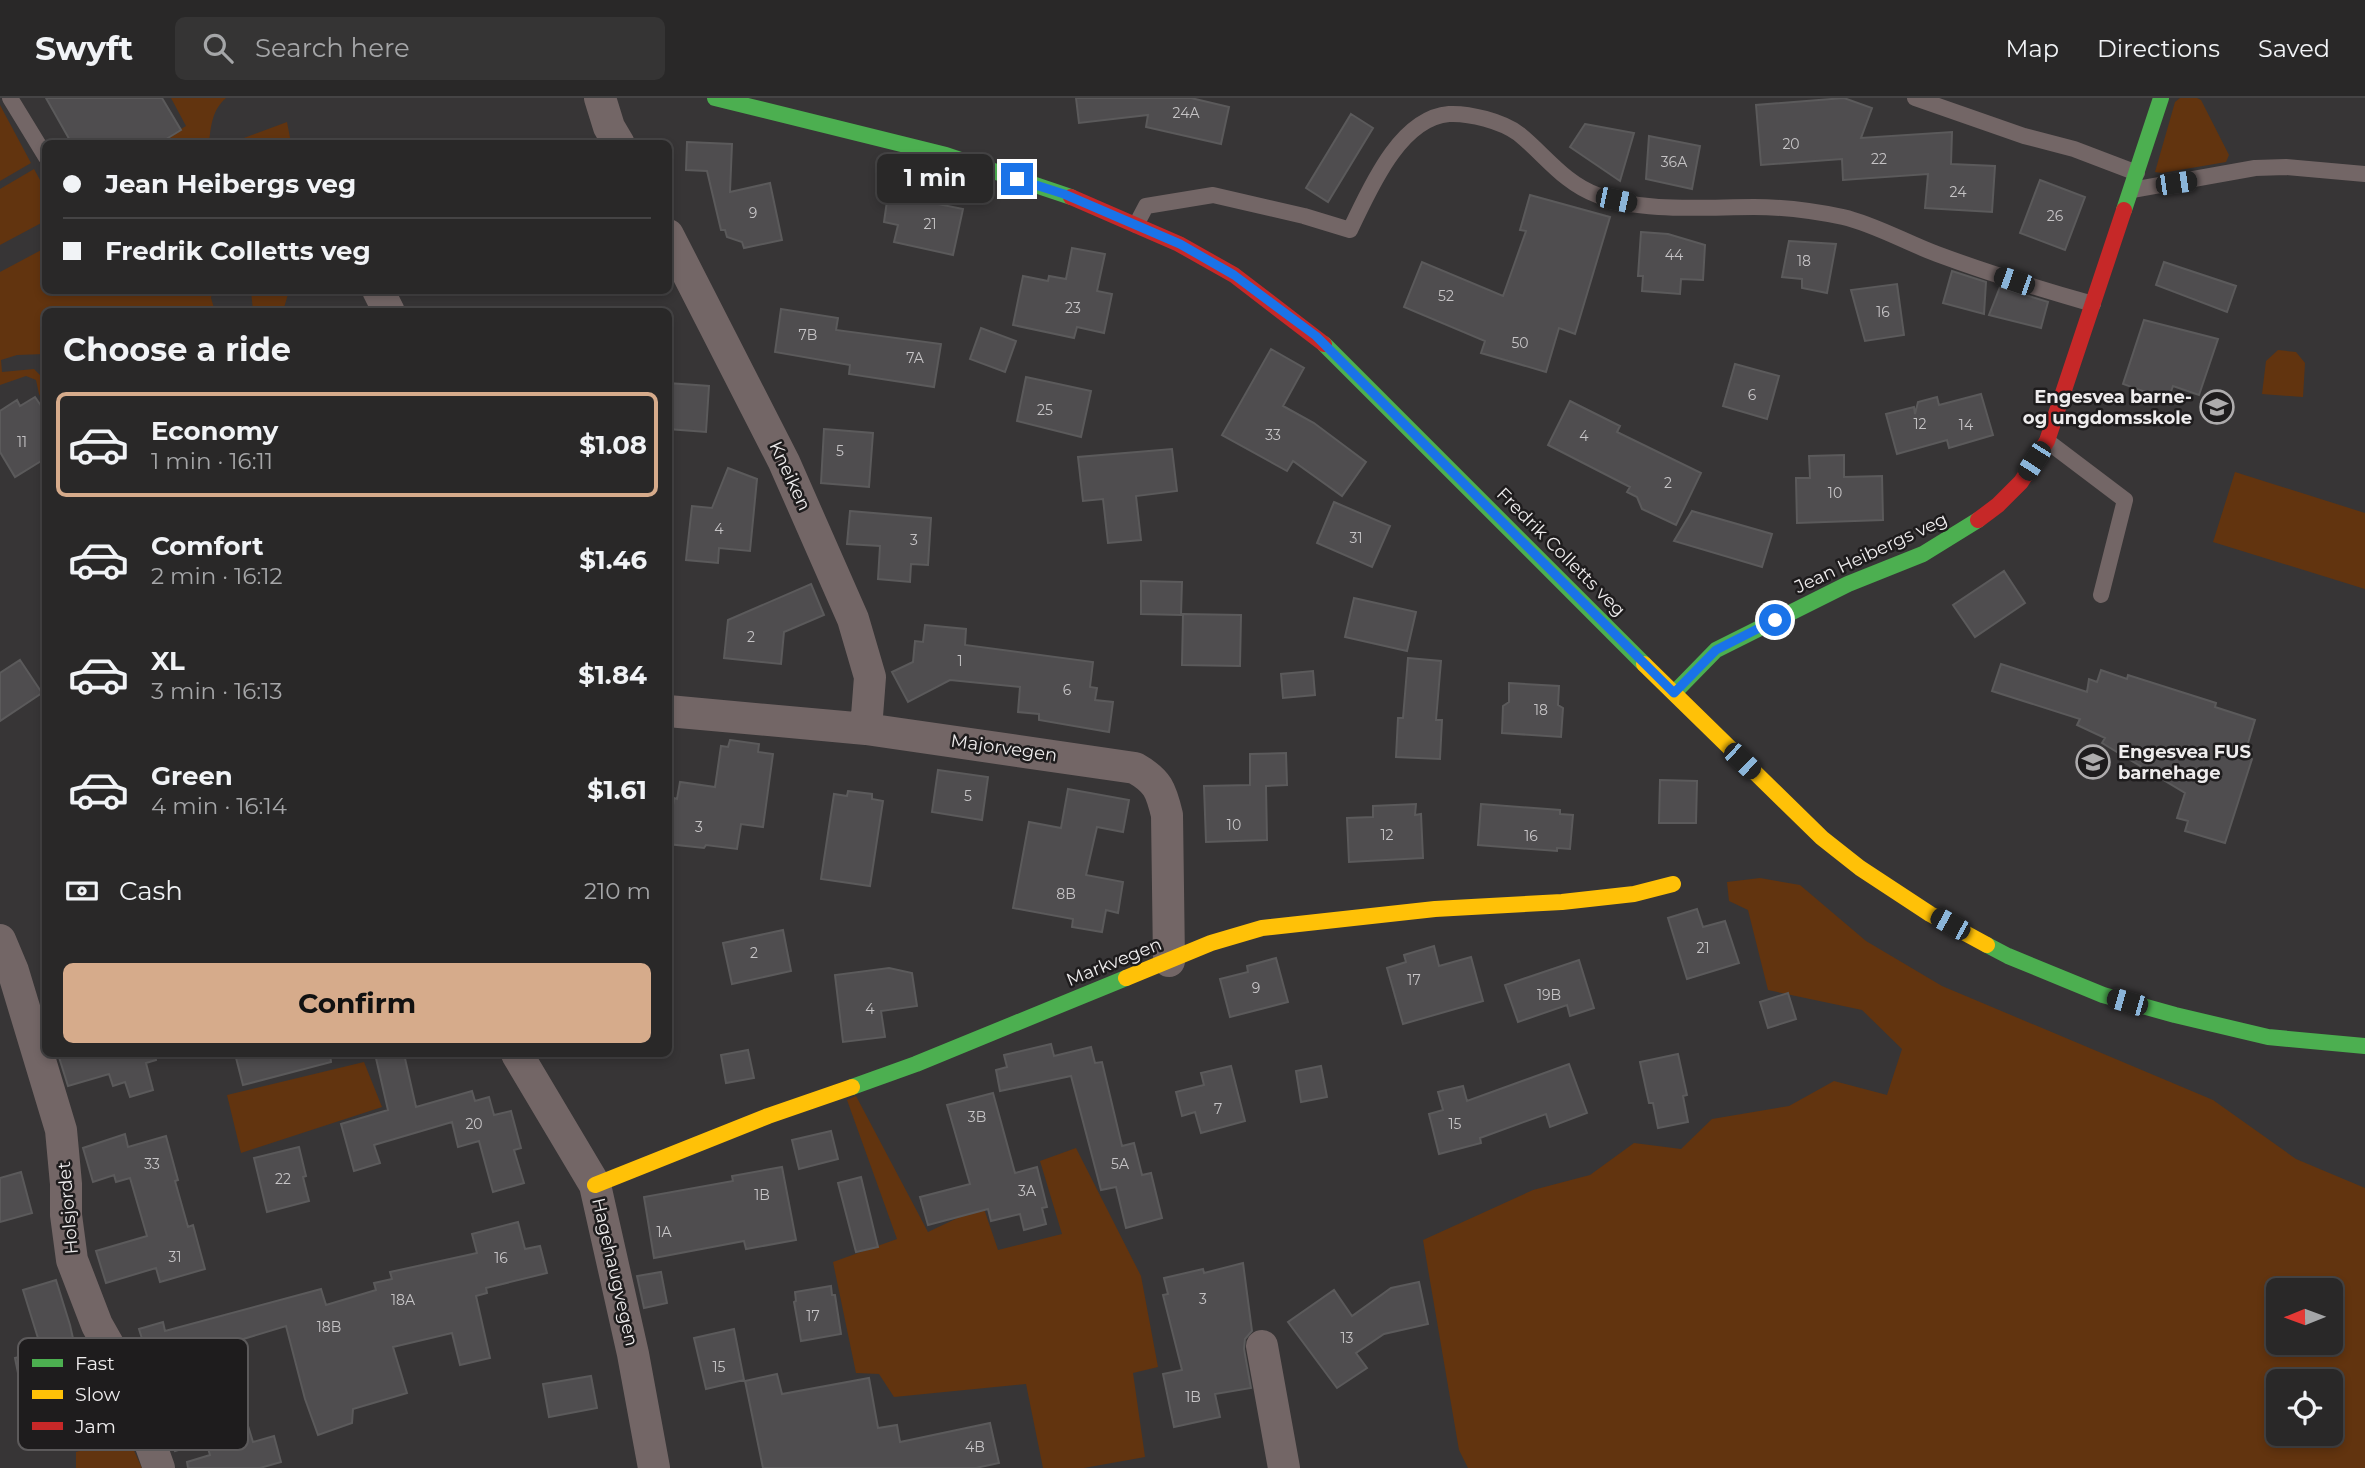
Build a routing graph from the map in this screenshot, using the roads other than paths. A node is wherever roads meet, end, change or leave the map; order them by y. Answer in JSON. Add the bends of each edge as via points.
{"nodes":[{"id":1,"x":10,"y":98,"type":"edge"},
{"id":2,"x":600,"y":98,"type":"edge"},
{"id":3,"x":715,"y":98,"type":"edge"},
{"id":4,"x":1915,"y":98,"type":"edge"},
{"id":5,"x":2161,"y":98,"type":"edge"},
{"id":6,"x":616,"y":140,"type":"edge"},
{"id":7,"x":42,"y":150,"type":"edge"},
{"id":8,"x":2137,"y":173,"type":"junction"},
{"id":9,"x":2365,"y":174,"type":"edge"},
{"id":10,"x":2131,"y":190,"type":"junction"},
{"id":11,"x":1136,"y":225,"type":"junction"},
{"id":12,"x":672,"y":243,"type":"edge"},
{"id":13,"x":2093,"y":304,"type":"junction"},
{"id":14,"x":2047,"y":441,"type":"junction"},
{"id":15,"x":2101,"y":595,"type":"dead end"},
{"id":16,"x":1674,"y":693,"type":"junction"},
{"id":17,"x":672,"y":711,"type":"edge"},
{"id":18,"x":866,"y":729,"type":"junction"},
{"id":19,"x":1673,"y":884,"type":"dead end"},
{"id":20,"x":0,"y":940,"type":"edge"},
{"id":21,"x":1169,"y":961,"type":"junction"},
{"id":22,"x":2365,"y":1046,"type":"edge"},
{"id":23,"x":519,"y":1057,"type":"edge"},
{"id":24,"x":595,"y":1185,"type":"junction"},
{"id":25,"x":104,"y":1338,"type":"edge"},
{"id":26,"x":1262,"y":1346,"type":"dead end"},
{"id":27,"x":153,"y":1450,"type":"edge"},
{"id":28,"x":159,"y":1468,"type":"edge"},
{"id":29,"x":654,"y":1468,"type":"edge"},
{"id":30,"x":1284,"y":1468,"type":"edge"}],
"edges":[{"from":1,"to":7,"type":"lane"},
{"from":2,"to":6,"type":"street"},
{"from":3,"to":11,"type":"street","name":"Fredrik Colletts veg","via":[[946,155],[1064,194]]},
{"from":4,"to":8,"type":"lane"},
{"from":5,"to":8,"type":"street","name":"Jean Heibergs veg"},
{"from":8,"to":10,"type":"street","name":"Jean Heibergs veg"},
{"from":9,"to":10,"type":"lane","via":[[2255,168]]},
{"from":10,"to":13,"type":"street","name":"Jean Heibergs veg"},
{"from":11,"to":13,"type":"lane","via":[[1146,206],[1213,195],[1350,230],[1395,148],[1420,125],[1446,114],[1476,115],[1517,132],[1569,180],[1596,195],[1636,205],[1757,207],[1847,218],[1935,254]]},
{"from":11,"to":16,"type":"street","name":"Fredrik Colletts veg","via":[[1234,275],[1316,336]]},
{"from":12,"to":18,"type":"street","name":"Kneiken","via":[[784,462],[853,619],[870,677]]},
{"from":13,"to":14,"type":"street","name":"Jean Heibergs veg"},
{"from":14,"to":15,"type":"lane","via":[[2124,500]]},
{"from":14,"to":16,"type":"street","name":"Jean Heibergs veg","via":[[2021,482],[1967,529],[1716,650]]},
{"from":16,"to":22,"type":"street","name":"Fredrik Colletts veg","via":[[1822,838],[1860,868],[1930,914],[2008,956],[2103,995],[2175,1015],[2268,1037]]},
{"from":17,"to":18,"type":"street","name":"Majorvegen"},
{"from":18,"to":21,"type":"street","name":"Majorvegen","via":[[1108,763],[1135,768],[1152,778],[1167,815]]},
{"from":19,"to":21,"type":"street","name":"Markvegen","via":[[1634,894],[1562,902],[1435,909],[1262,928]]},
{"from":20,"to":25,"type":"street","name":"Holsjordet","via":[[61,1130],[72,1261]]},
{"from":21,"to":24,"type":"street","name":"Markvegen","via":[[916,1064],[768,1116]]},
{"from":23,"to":24,"type":"street","name":"Hagehaugvegen"},
{"from":24,"to":29,"type":"street","name":"Hagehaugvegen","via":[[634,1354]]},
{"from":26,"to":30,"type":"street"},
{"from":27,"to":28,"type":"street","name":"Holsjordet"}]}
